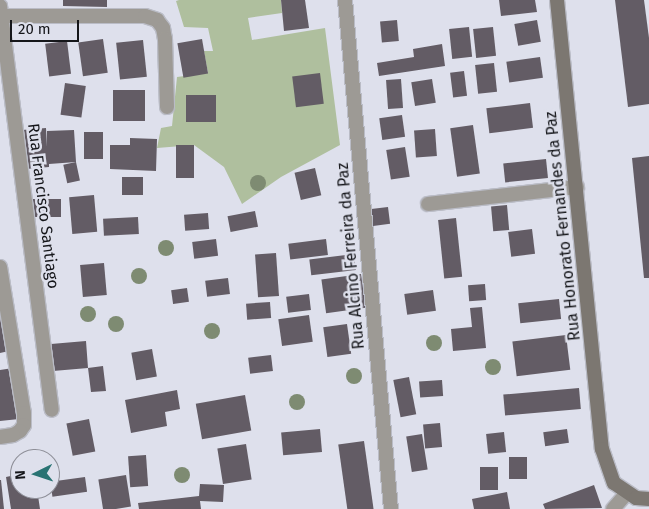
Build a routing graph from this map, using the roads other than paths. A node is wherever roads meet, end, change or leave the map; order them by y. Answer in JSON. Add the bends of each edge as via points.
{"nodes":[{"id":1,"x":345,"y":0,"type":"edge"},
{"id":2,"x":557,"y":0,"type":"edge"},
{"id":3,"x":1,"y":11,"type":"edge"},
{"id":4,"x":167,"y":106,"type":"dead end"},
{"id":5,"x":577,"y":187,"type":"junction"},
{"id":6,"x":428,"y":204,"type":"dead end"},
{"id":7,"x":0,"y":267,"type":"edge"},
{"id":8,"x":52,"y":410,"type":"dead end"},
{"id":9,"x":0,"y":437,"type":"edge"},
{"id":10,"x":627,"y":493,"type":"junction"},
{"id":11,"x":649,"y":499,"type":"edge"},
{"id":12,"x":391,"y":509,"type":"edge"},
{"id":13,"x":613,"y":509,"type":"edge"}],
"edges":[{"from":1,"to":12,"type":"street","name":"Rua Alcino Ferreira da Paz"},
{"from":2,"to":5,"type":"main road","name":"Rua Honorato Fernandes da Paz"},
{"from":3,"to":4,"type":"street","via":[[131,15],[156,20],[163,28],[165,39]]},
{"from":3,"to":8,"type":"street","name":"Rua Francisco Santiago"},
{"from":5,"to":6,"type":"street"},
{"from":5,"to":10,"type":"main road","name":"Rua Honorato Fernandes da Paz","via":[[602,449],[614,483]]},
{"from":7,"to":9,"type":"street","via":[[24,413],[24,425],[20,431]]},
{"from":10,"to":11,"type":"main road"},
{"from":10,"to":13,"type":"street"}]}
